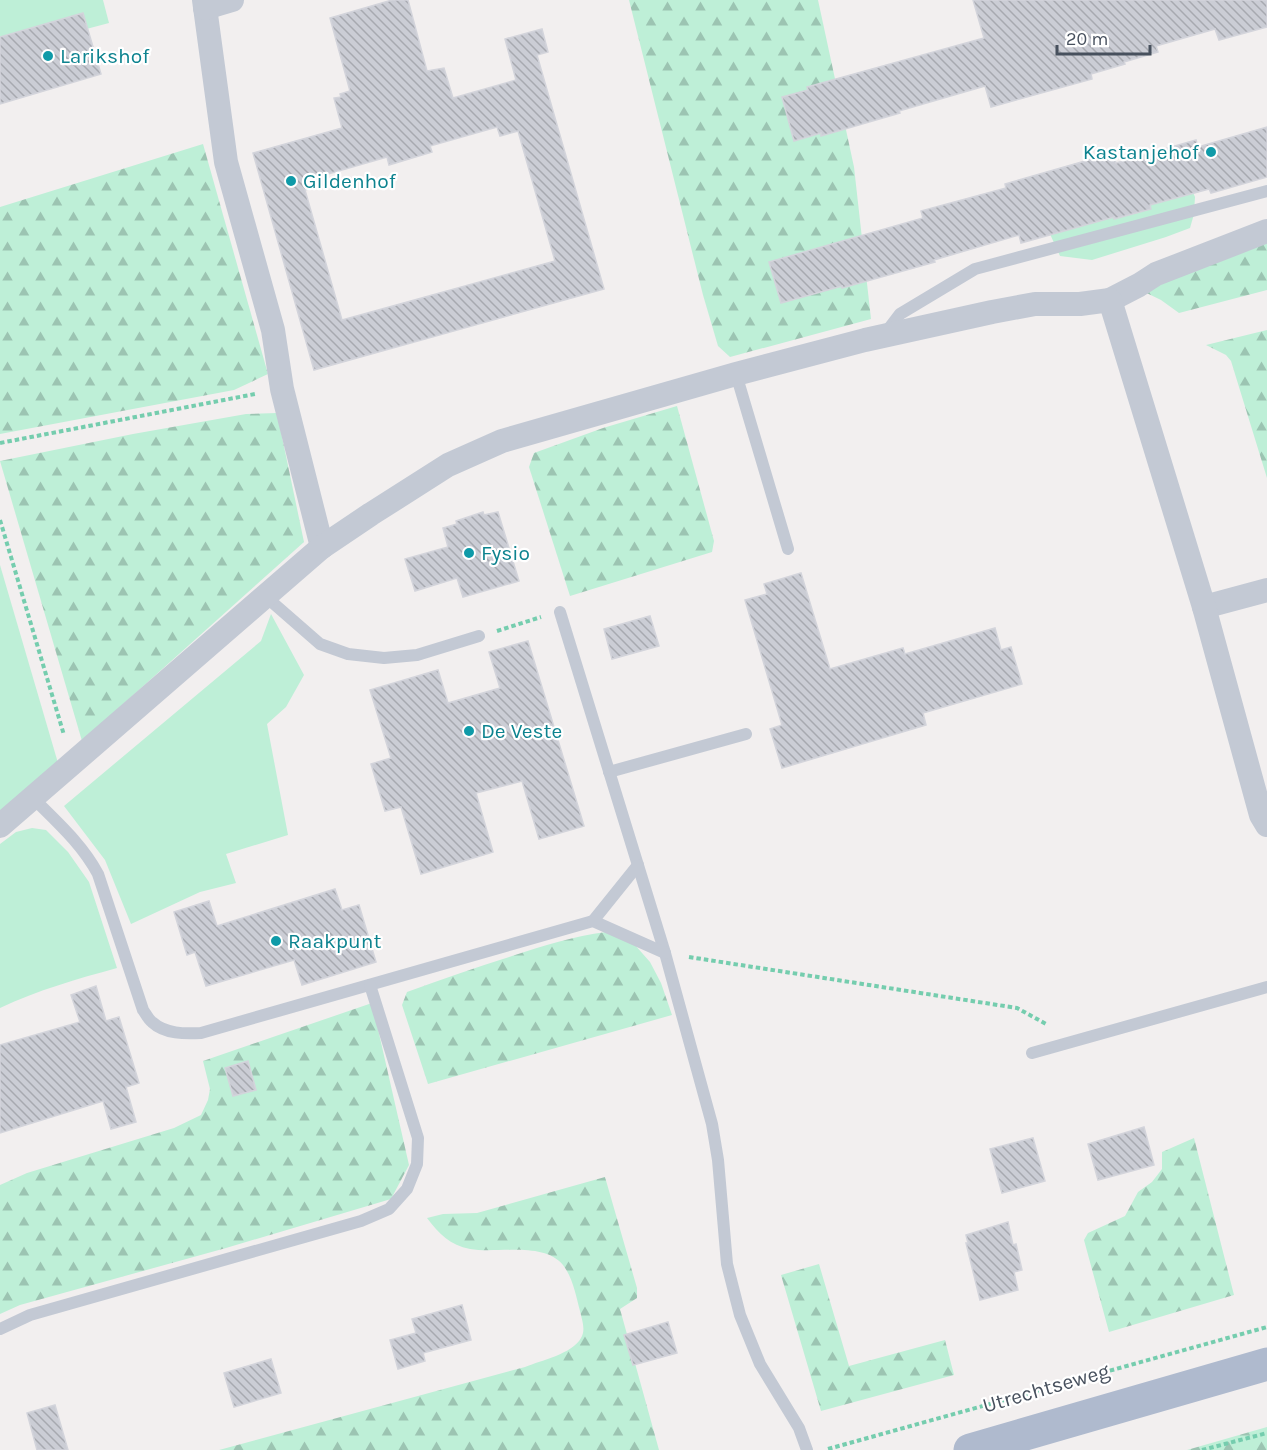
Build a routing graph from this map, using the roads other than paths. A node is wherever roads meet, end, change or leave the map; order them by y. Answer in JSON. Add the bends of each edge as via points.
{"nodes":[{"id":1,"x":232,"y":0,"type":"edge"},
{"id":2,"x":204,"y":4,"type":"edge"},
{"id":3,"x":1267,"y":191,"type":"edge"},
{"id":4,"x":1267,"y":231,"type":"edge"},
{"id":5,"x":1110,"y":300,"type":"junction"},
{"id":6,"x":883,"y":336,"type":"junction"},
{"id":7,"x":736,"y":374,"type":"junction"},
{"id":8,"x":322,"y":547,"type":"junction"},
{"id":9,"x":788,"y":549,"type":"dead end"},
{"id":10,"x":1267,"y":590,"type":"edge"},
{"id":11,"x":265,"y":596,"type":"junction"},
{"id":12,"x":1204,"y":607,"type":"junction"},
{"id":13,"x":560,"y":612,"type":"road end"},
{"id":14,"x":479,"y":636,"type":"road end"},
{"id":15,"x":746,"y":734,"type":"dead end"},
{"id":16,"x":609,"y":772,"type":"junction"},
{"id":17,"x":33,"y":798,"type":"junction"},
{"id":18,"x":1267,"y":825,"type":"edge"},
{"id":19,"x":0,"y":826,"type":"edge"},
{"id":20,"x":638,"y":865,"type":"junction"},
{"id":21,"x":593,"y":921,"type":"junction"},
{"id":22,"x":665,"y":953,"type":"junction"},
{"id":23,"x":370,"y":985,"type":"junction"},
{"id":24,"x":1267,"y":987,"type":"edge"},
{"id":25,"x":1032,"y":1053,"type":"dead end"},
{"id":26,"x":0,"y":1329,"type":"edge"},
{"id":27,"x":1267,"y":1364,"type":"edge"},
{"id":28,"x":807,"y":1450,"type":"edge"},
{"id":29,"x":970,"y":1450,"type":"edge"}],
"edges":[{"from":1,"to":2,"type":"street"},
{"from":2,"to":8,"type":"street","via":[[226,162],[273,330],[282,389]]},
{"from":3,"to":6,"type":"lane","via":[[975,269],[900,314]]},
{"from":4,"to":5,"type":"street","via":[[1156,274]]},
{"from":5,"to":6,"type":"street","via":[[1035,304]]},
{"from":5,"to":12,"type":"street"},
{"from":6,"to":7,"type":"street"},
{"from":7,"to":8,"type":"street","via":[[502,441],[448,465]]},
{"from":7,"to":9,"type":"lane"},
{"from":8,"to":11,"type":"street"},
{"from":10,"to":12,"type":"street"},
{"from":11,"to":14,"type":"lane","via":[[320,644],[348,654],[384,658],[417,655]]},
{"from":11,"to":17,"type":"street"},
{"from":12,"to":18,"type":"street"},
{"from":13,"to":16,"type":"lane"},
{"from":15,"to":16,"type":"lane"},
{"from":16,"to":20,"type":"lane"},
{"from":17,"to":19,"type":"street"},
{"from":17,"to":23,"type":"lane","via":[[83,849],[98,874],[143,1010],[153,1023],[184,1034],[201,1033]]},
{"from":20,"to":21,"type":"lane"},
{"from":20,"to":22,"type":"lane"},
{"from":21,"to":22,"type":"lane"},
{"from":21,"to":23,"type":"lane"},
{"from":22,"to":28,"type":"lane","via":[[712,1124],[727,1264],[740,1315],[760,1364],[799,1428]]},
{"from":23,"to":26,"type":"lane","via":[[418,1138],[417,1164],[407,1189],[389,1209],[361,1221],[30,1315]]},
{"from":24,"to":25,"type":"lane"},
{"from":27,"to":29,"type":"main road","name":"Utrechtseweg"}]}
